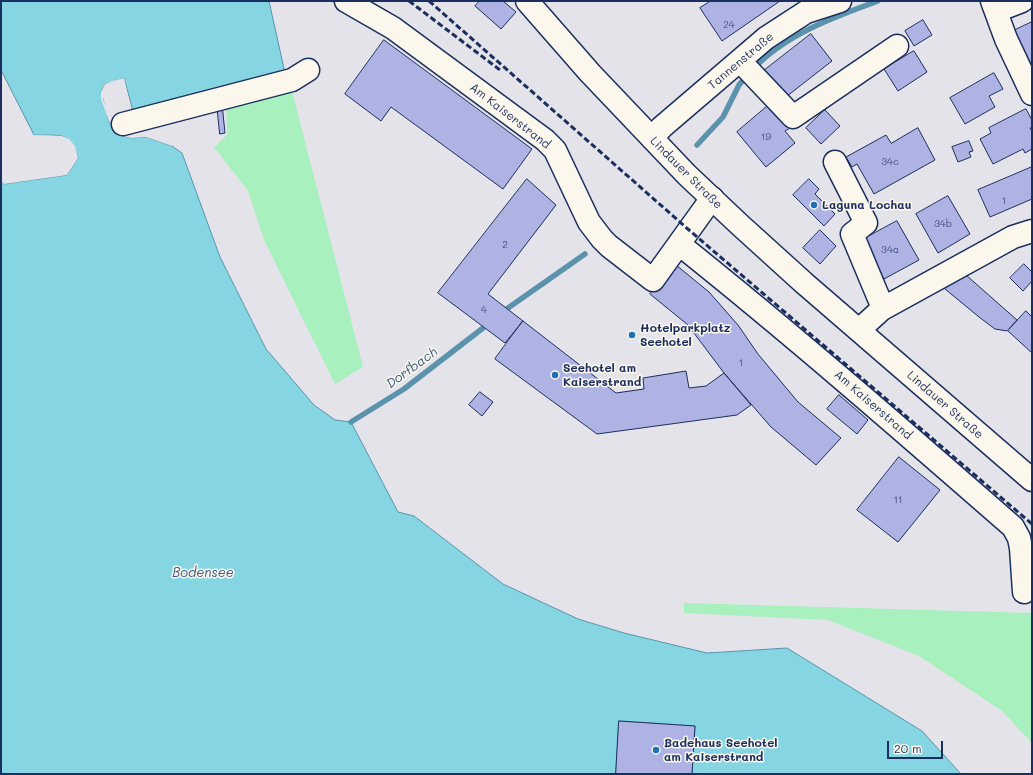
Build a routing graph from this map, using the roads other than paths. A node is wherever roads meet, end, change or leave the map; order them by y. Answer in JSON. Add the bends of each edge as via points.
{"nodes":[{"id":1,"x":346,"y":1,"type":"edge"},
{"id":2,"x":527,"y":1,"type":"edge"},
{"id":3,"x":840,"y":1,"type":"edge"},
{"id":4,"x":1022,"y":1,"type":"edge"},
{"id":5,"x":994,"y":6,"type":"edge"},
{"id":6,"x":803,"y":7,"type":"edge"},
{"id":7,"x":897,"y":46,"type":"dead end"},
{"id":8,"x":308,"y":70,"type":"dead end"},
{"id":9,"x":748,"y":71,"type":"junction"},
{"id":10,"x":1032,"y":94,"type":"edge"},
{"id":11,"x":123,"y":124,"type":"dead end"},
{"id":12,"x":652,"y":138,"type":"junction"},
{"id":13,"x":835,"y":162,"type":"dead end"},
{"id":14,"x":712,"y":198,"type":"junction"},
{"id":15,"x":1032,"y":232,"type":"edge"},
{"id":16,"x":679,"y":244,"type":"junction"},
{"id":17,"x":882,"y":309,"type":"junction"},
{"id":18,"x":859,"y":330,"type":"junction"},
{"id":19,"x":1030,"y":474,"type":"edge"},
{"id":20,"x":1024,"y":592,"type":"dead end"}],
"edges":[{"from":1,"to":16,"type":"street","name":"Am Kaiserstrand","via":[[393,28],[545,140],[555,150],[590,222],[602,239],[653,280]]},
{"from":2,"to":12,"type":"street","name":"Lindauer Straße"},
{"from":3,"to":6,"type":"street","name":"Tannenstraße"},
{"from":4,"to":5,"type":"street"},
{"from":5,"to":10,"type":"street","via":[[1006,39]]},
{"from":6,"to":9,"type":"street","name":"Tannenstraße","via":[[766,38]]},
{"from":7,"to":9,"type":"street","via":[[793,117]]},
{"from":8,"to":11,"type":"street","via":[[292,80]]},
{"from":9,"to":12,"type":"street","name":"Tannenstraße","via":[[662,127]]},
{"from":12,"to":14,"type":"street","name":"Lindauer Straße"},
{"from":13,"to":17,"type":"street","via":[[866,222],[852,234]]},
{"from":14,"to":16,"type":"street","name":"Am Kaiserstrand"},
{"from":14,"to":18,"type":"street","name":"Lindauer Straße"},
{"from":15,"to":17,"type":"street","via":[[1013,237]]},
{"from":16,"to":20,"type":"street","name":"Am Kaiserstrand","via":[[772,319],[1013,528],[1021,548]]},
{"from":17,"to":18,"type":"street"},
{"from":18,"to":19,"type":"street","name":"Lindauer Straße"}]}
